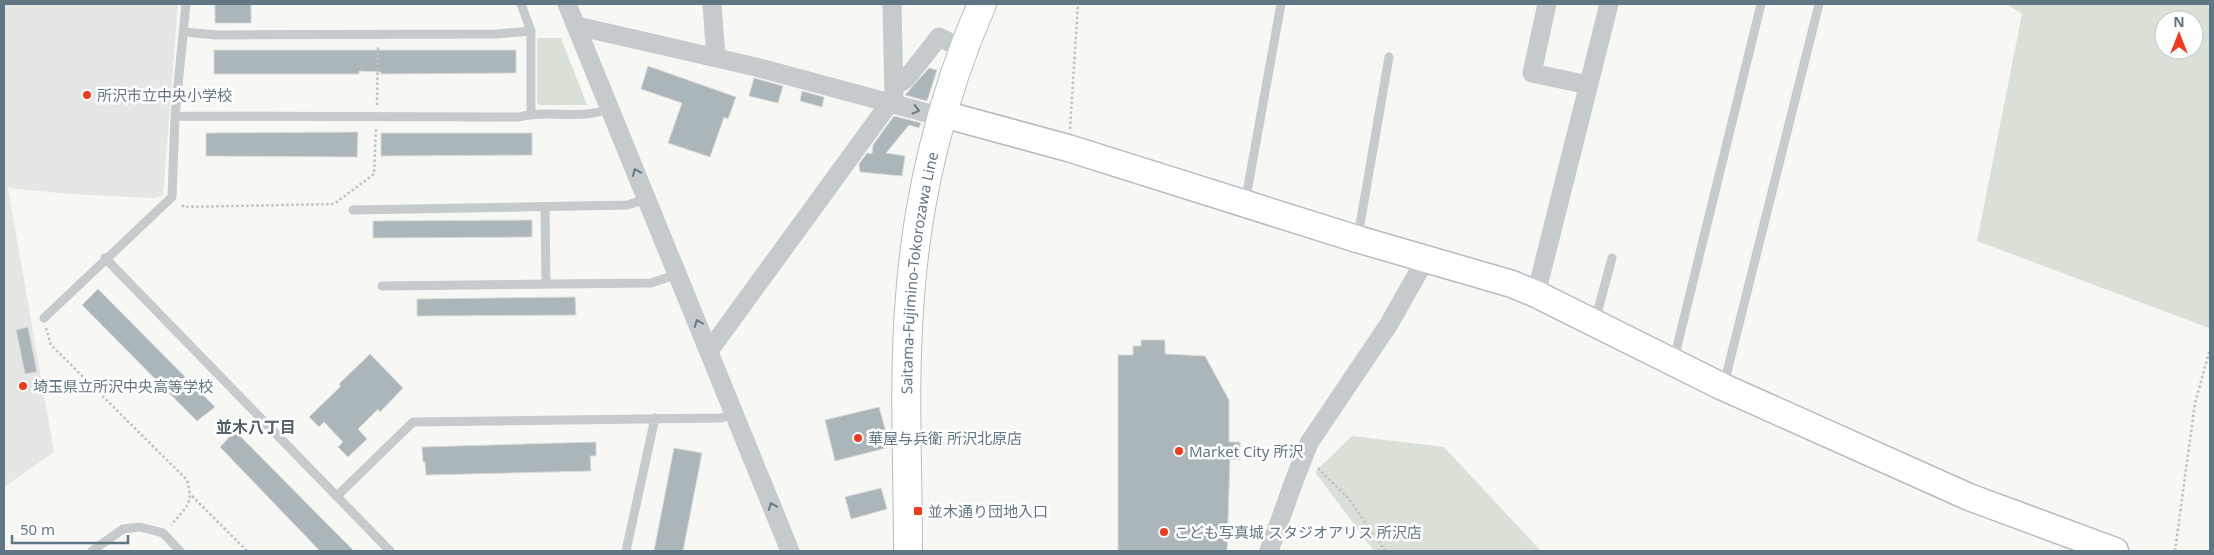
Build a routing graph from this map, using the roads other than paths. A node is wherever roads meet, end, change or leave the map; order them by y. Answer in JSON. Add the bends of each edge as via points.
{"nodes":[{"id":1,"x":186,"y":4,"type":"edge"},
{"id":2,"x":521,"y":4,"type":"edge"},
{"id":3,"x":567,"y":4,"type":"edge"},
{"id":4,"x":712,"y":4,"type":"edge"},
{"id":5,"x":892,"y":4,"type":"edge"},
{"id":6,"x":982,"y":4,"type":"edge"},
{"id":7,"x":1281,"y":4,"type":"edge"},
{"id":8,"x":1548,"y":4,"type":"edge"},
{"id":9,"x":1609,"y":4,"type":"edge"},
{"id":10,"x":1761,"y":4,"type":"edge"},
{"id":11,"x":1819,"y":4,"type":"edge"},
{"id":12,"x":576,"y":26,"type":"junction"},
{"id":13,"x":531,"y":31,"type":"junction"},
{"id":14,"x":184,"y":32,"type":"junction"},
{"id":15,"x":963,"y":49,"type":"junction"},
{"id":16,"x":1389,"y":56,"type":"dead end"},
{"id":17,"x":716,"y":58,"type":"junction"},
{"id":18,"x":1588,"y":85,"type":"junction"},
{"id":19,"x":892,"y":94,"type":"junction"},
{"id":20,"x":610,"y":108,"type":"junction"},
{"id":21,"x":531,"y":114,"type":"junction"},
{"id":22,"x":943,"y":114,"type":"junction"},
{"id":23,"x":175,"y":116,"type":"junction"},
{"id":24,"x":647,"y":199,"type":"junction"},
{"id":25,"x":1245,"y":204,"type":"junction"},
{"id":26,"x":545,"y":207,"type":"junction"},
{"id":27,"x":353,"y":210,"type":"dead end"},
{"id":28,"x":1357,"y":239,"type":"junction"},
{"id":29,"x":105,"y":258,"type":"junction"},
{"id":30,"x":1612,"y":258,"type":"dead end"},
{"id":31,"x":1423,"y":259,"type":"junction"},
{"id":32,"x":678,"y":274,"type":"junction"},
{"id":33,"x":546,"y":284,"type":"junction"},
{"id":34,"x":382,"y":286,"type":"dead end"},
{"id":35,"x":1536,"y":294,"type":"junction"},
{"id":36,"x":44,"y":318,"type":"road end"},
{"id":37,"x":1594,"y":324,"type":"junction"},
{"id":38,"x":709,"y":351,"type":"junction"},
{"id":39,"x":1673,"y":362,"type":"junction"},
{"id":40,"x":1723,"y":386,"type":"junction"},
{"id":41,"x":734,"y":414,"type":"junction"},
{"id":42,"x":656,"y":418,"type":"junction"},
{"id":43,"x":337,"y":496,"type":"junction"},
{"id":44,"x":92,"y":551,"type":"edge"},
{"id":45,"x":180,"y":551,"type":"edge"},
{"id":46,"x":390,"y":551,"type":"edge"},
{"id":47,"x":626,"y":551,"type":"edge"},
{"id":48,"x":790,"y":551,"type":"edge"},
{"id":49,"x":908,"y":551,"type":"edge"},
{"id":50,"x":1269,"y":551,"type":"edge"},
{"id":51,"x":2115,"y":551,"type":"edge"}],
"edges":[{"from":1,"to":14,"type":"lane"},
{"from":2,"to":13,"type":"lane"},
{"from":3,"to":12,"type":"street"},
{"from":4,"to":17,"type":"street"},
{"from":5,"to":19,"type":"street"},
{"from":6,"to":15,"type":"main road","name":"Saitama-Fujimino-Tokorozawa Line"},
{"from":7,"to":25,"type":"lane"},
{"from":8,"to":18,"type":"street","via":[[1532,73]]},
{"from":9,"to":18,"type":"street"},
{"from":10,"to":39,"type":"lane"},
{"from":11,"to":40,"type":"lane"},
{"from":12,"to":17,"type":"street"},
{"from":12,"to":20,"type":"street"},
{"from":13,"to":14,"type":"lane","via":[[496,34],[216,35]]},
{"from":13,"to":21,"type":"lane"},
{"from":14,"to":23,"type":"lane"},
{"from":15,"to":19,"type":"street","via":[[939,37]]},
{"from":15,"to":22,"type":"main road","name":"Saitama-Fujimino-Tokorozawa Line"},
{"from":16,"to":28,"type":"lane"},
{"from":17,"to":19,"type":"street"},
{"from":18,"to":35,"type":"street"},
{"from":19,"to":22,"type":"street","one_way":true,"via":[[931,114]]},
{"from":19,"to":38,"type":"street"},
{"from":20,"to":21,"type":"lane","via":[[597,114]]},
{"from":24,"to":20,"type":"street","one_way":true},
{"from":21,"to":23,"type":"lane","via":[[519,117]]},
{"from":22,"to":25,"type":"street","via":[[1068,148]]},
{"from":22,"to":49,"type":"main road","name":"Saitama-Fujimino-Tokorozawa Line","via":[[923,201],[910,296]]},
{"from":23,"to":29,"type":"lane","via":[[172,197]]},
{"from":24,"to":26,"type":"lane","via":[[627,205]]},
{"from":24,"to":32,"type":"street"},
{"from":25,"to":28,"type":"street"},
{"from":26,"to":27,"type":"lane"},
{"from":26,"to":33,"type":"lane"},
{"from":28,"to":31,"type":"street"},
{"from":29,"to":36,"type":"lane"},
{"from":29,"to":43,"type":"lane"},
{"from":30,"to":37,"type":"lane"},
{"from":31,"to":35,"type":"street","via":[[1490,277]]},
{"from":31,"to":50,"type":"street","via":[[1389,324],[1304,455]]},
{"from":32,"to":33,"type":"lane","via":[[651,283]]},
{"from":38,"to":32,"type":"street","one_way":true},
{"from":33,"to":34,"type":"lane"},
{"from":35,"to":37,"type":"street"},
{"from":37,"to":39,"type":"street"},
{"from":38,"to":41,"type":"street"},
{"from":39,"to":40,"type":"street"},
{"from":40,"to":51,"type":"street","via":[[1969,497]]},
{"from":41,"to":42,"type":"lane","via":[[721,418]]},
{"from":48,"to":41,"type":"street","one_way":true},
{"from":42,"to":43,"type":"lane","via":[[413,422]]},
{"from":42,"to":47,"type":"lane"},
{"from":43,"to":46,"type":"lane"},
{"from":44,"to":45,"type":"lane","via":[[123,529],[140,527],[163,533]]}]}
